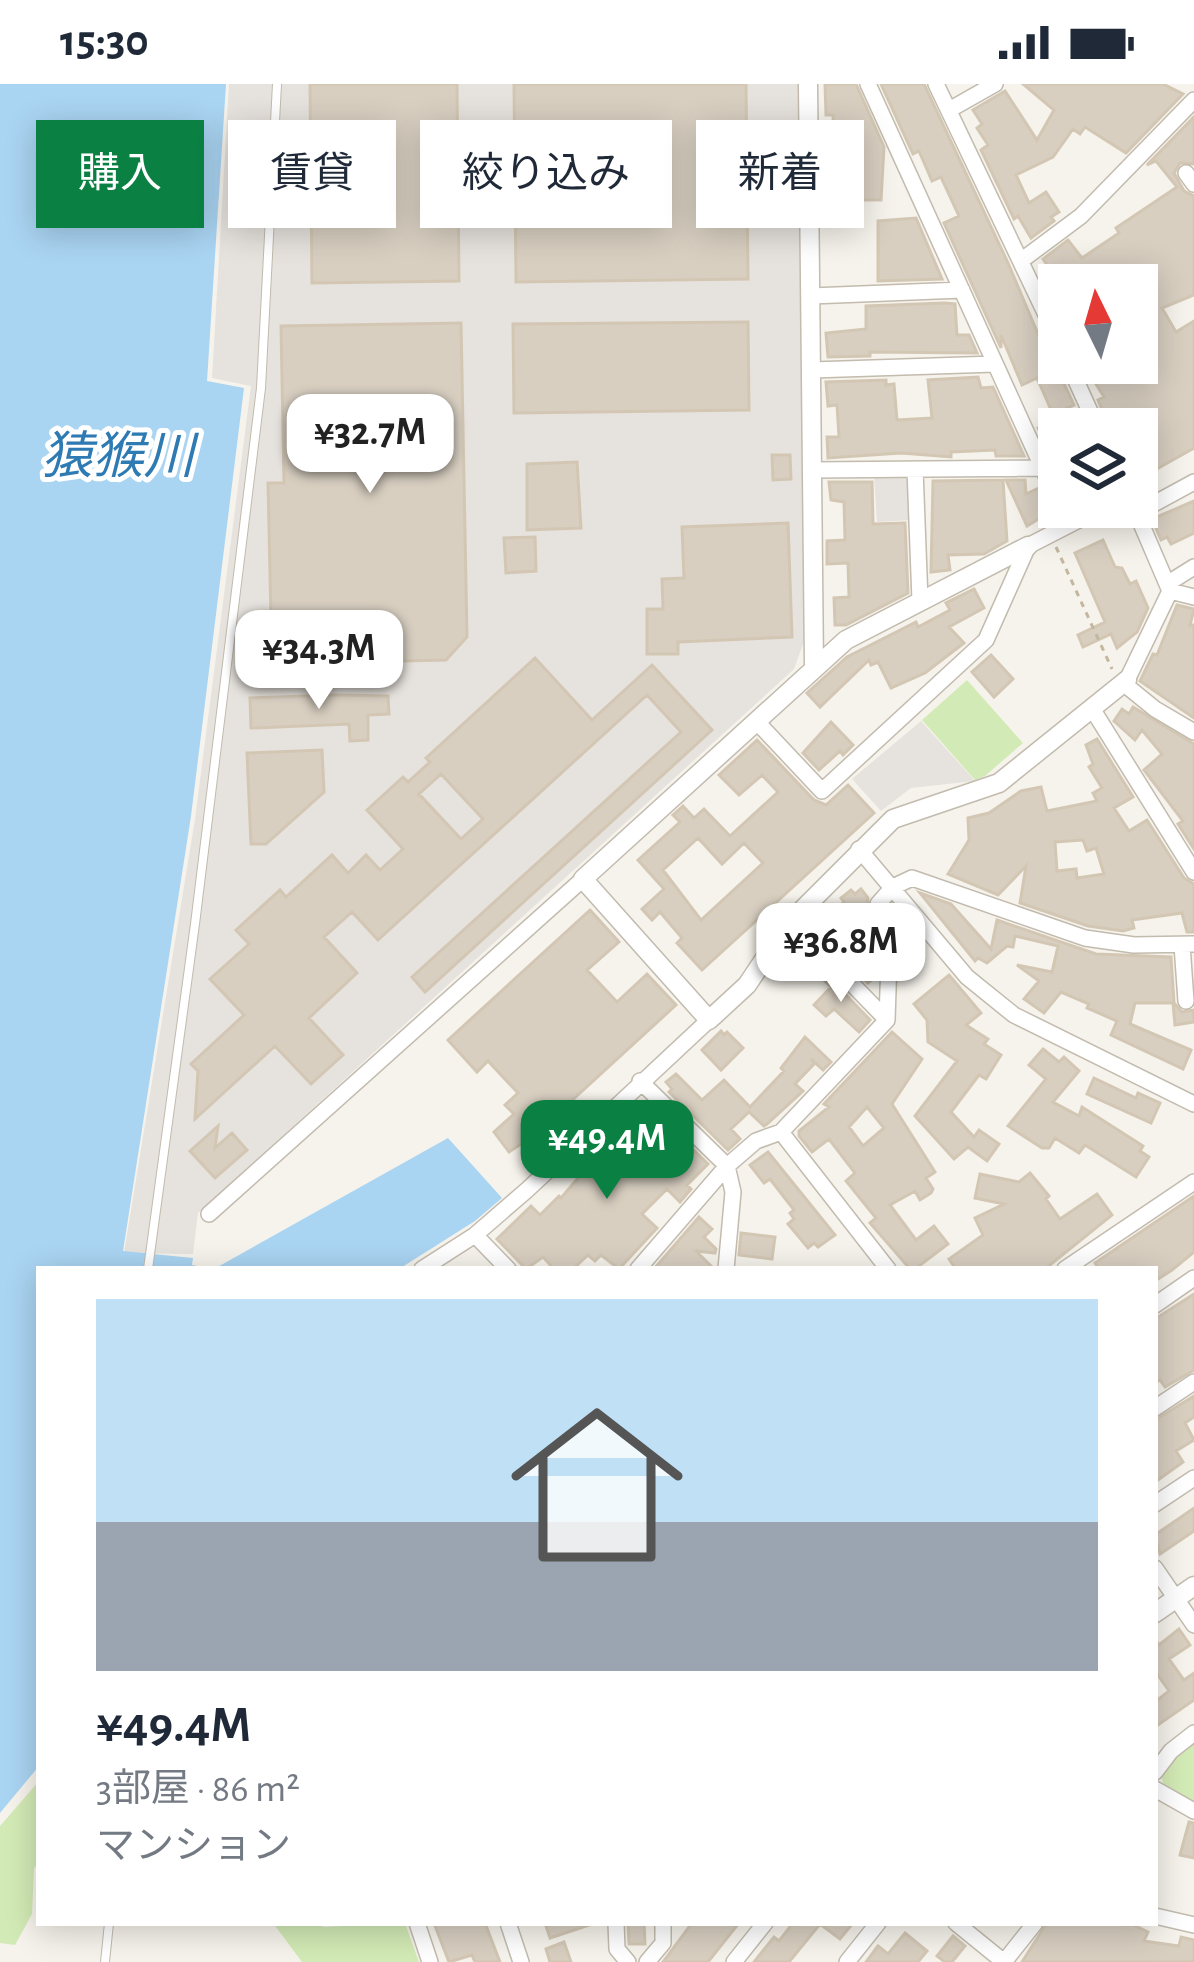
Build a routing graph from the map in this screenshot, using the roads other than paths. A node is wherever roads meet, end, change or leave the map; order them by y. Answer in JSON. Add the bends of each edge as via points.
{"nodes":[{"id":1,"x":277,"y":84,"type":"edge"},
{"id":2,"x":808,"y":84,"type":"edge"},
{"id":3,"x":868,"y":84,"type":"edge"},
{"id":4,"x":936,"y":84,"type":"edge"},
{"id":5,"x":995,"y":84,"type":"edge"},
{"id":6,"x":1194,"y":100,"type":"edge"},
{"id":7,"x":949,"y":110,"type":"junction"},
{"id":8,"x":1022,"y":260,"type":"junction"},
{"id":9,"x":962,"y":290,"type":"junction"},
{"id":10,"x":1038,"y":295,"type":"edge"},
{"id":11,"x":811,"y":296,"type":"junction"},
{"id":12,"x":995,"y":364,"type":"junction"},
{"id":13,"x":812,"y":370,"type":"junction"},
{"id":14,"x":1038,"y":458,"type":"edge"},
{"id":15,"x":1038,"y":467,"type":"edge"},
{"id":16,"x":915,"y":469,"type":"junction"},
{"id":17,"x":813,"y":470,"type":"junction"},
{"id":18,"x":1194,"y":482,"type":"edge"},
{"id":19,"x":1158,"y":499,"type":"edge"},
{"id":20,"x":1063,"y":528,"type":"edge"},
{"id":21,"x":1143,"y":528,"type":"edge"},
{"id":22,"x":1028,"y":546,"type":"junction"},
{"id":23,"x":1194,"y":566,"type":"edge"},
{"id":24,"x":1170,"y":586,"type":"junction"},
{"id":25,"x":1194,"y":597,"type":"edge"},
{"id":26,"x":920,"y":602,"type":"junction"},
{"id":27,"x":814,"y":667,"type":"junction"},
{"id":28,"x":1124,"y":683,"type":"junction"},
{"id":29,"x":1093,"y":710,"type":"junction"},
{"id":30,"x":758,"y":722,"type":"junction"},
{"id":31,"x":1194,"y":732,"type":"edge"},
{"id":32,"x":859,"y":849,"type":"junction"},
{"id":33,"x":1194,"y":872,"type":"edge"},
{"id":34,"x":583,"y":879,"type":"junction"},
{"id":35,"x":892,"y":887,"type":"junction"},
{"id":36,"x":791,"y":921,"type":"junction"},
{"id":37,"x":1188,"y":944,"type":"edge"},
{"id":38,"x":1186,"y":1000,"type":"dead end"},
{"id":39,"x":709,"y":1020,"type":"junction"},
{"id":40,"x":887,"y":1020,"type":"junction"},
{"id":41,"x":640,"y":1081,"type":"junction"},
{"id":42,"x":1194,"y":1104,"type":"edge"},
{"id":43,"x":781,"y":1132,"type":"junction"},
{"id":44,"x":727,"y":1166,"type":"junction"},
{"id":45,"x":1194,"y":1183,"type":"edge"},
{"id":46,"x":209,"y":1214,"type":"dead end"},
{"id":47,"x":475,"y":1235,"type":"junction"},
{"id":48,"x":148,"y":1266,"type":"edge"},
{"id":49,"x":434,"y":1266,"type":"edge"},
{"id":50,"x":505,"y":1266,"type":"edge"},
{"id":51,"x":641,"y":1266,"type":"edge"},
{"id":52,"x":726,"y":1266,"type":"edge"},
{"id":53,"x":886,"y":1266,"type":"edge"},
{"id":54,"x":1070,"y":1266,"type":"edge"},
{"id":55,"x":1194,"y":1278,"type":"edge"},
{"id":56,"x":1158,"y":1303,"type":"edge"},
{"id":57,"x":1194,"y":1382,"type":"edge"},
{"id":58,"x":1158,"y":1406,"type":"edge"},
{"id":59,"x":1194,"y":1478,"type":"edge"},
{"id":60,"x":1158,"y":1502,"type":"edge"},
{"id":61,"x":1158,"y":1572,"type":"edge"},
{"id":62,"x":1194,"y":1586,"type":"edge"},
{"id":63,"x":1176,"y":1599,"type":"junction"},
{"id":64,"x":1158,"y":1611,"type":"edge"},
{"id":65,"x":1194,"y":1625,"type":"edge"},
{"id":66,"x":1194,"y":1733,"type":"edge"},
{"id":67,"x":1158,"y":1768,"type":"edge"},
{"id":68,"x":1158,"y":1791,"type":"edge"},
{"id":69,"x":1194,"y":1811,"type":"edge"},
{"id":70,"x":1158,"y":1917,"type":"edge"},
{"id":71,"x":1194,"y":1925,"type":"edge"},
{"id":72,"x":109,"y":1926,"type":"edge"},
{"id":73,"x":418,"y":1926,"type":"edge"},
{"id":74,"x":509,"y":1926,"type":"edge"},
{"id":75,"x":616,"y":1926,"type":"edge"},
{"id":76,"x":663,"y":1926,"type":"edge"},
{"id":77,"x":763,"y":1926,"type":"edge"},
{"id":78,"x":876,"y":1926,"type":"edge"},
{"id":79,"x":960,"y":1926,"type":"edge"},
{"id":80,"x":1033,"y":1926,"type":"edge"},
{"id":81,"x":105,"y":1962,"type":"edge"},
{"id":82,"x":430,"y":1962,"type":"edge"},
{"id":83,"x":521,"y":1962,"type":"edge"},
{"id":84,"x":628,"y":1962,"type":"edge"},
{"id":85,"x":647,"y":1962,"type":"edge"},
{"id":86,"x":734,"y":1962,"type":"edge"},
{"id":87,"x":847,"y":1962,"type":"edge"}],
"edges":[{"from":1,"to":48,"type":"lane","via":[[261,388]]},
{"from":2,"to":11,"type":"street"},
{"from":3,"to":9,"type":"street"},
{"from":4,"to":7,"type":"street"},
{"from":5,"to":7,"type":"street"},
{"from":6,"to":8,"type":"street","via":[[1081,216]]},
{"from":7,"to":8,"type":"street"},
{"from":8,"to":10,"type":"street"},
{"from":9,"to":11,"type":"street"},
{"from":9,"to":12,"type":"street"},
{"from":11,"to":13,"type":"street"},
{"from":12,"to":13,"type":"street"},
{"from":12,"to":14,"type":"street"},
{"from":13,"to":17,"type":"street"},
{"from":15,"to":16,"type":"street"},
{"from":16,"to":17,"type":"street"},
{"from":16,"to":26,"type":"street"},
{"from":17,"to":27,"type":"street"},
{"from":18,"to":19,"type":"street"},
{"from":20,"to":22,"type":"street"},
{"from":21,"to":24,"type":"street"},
{"from":22,"to":26,"type":"street"},
{"from":22,"to":30,"type":"street","via":[[986,640],[822,791]]},
{"from":23,"to":24,"type":"street"},
{"from":24,"to":25,"type":"street"},
{"from":24,"to":28,"type":"street"},
{"from":26,"to":27,"type":"street","via":[[846,640]]},
{"from":27,"to":30,"type":"street"},
{"from":28,"to":29,"type":"street"},
{"from":28,"to":31,"type":"street"},
{"from":29,"to":32,"type":"street","via":[[999,783],[905,813]]},
{"from":29,"to":33,"type":"street"},
{"from":30,"to":34,"type":"street"},
{"from":32,"to":35,"type":"street"},
{"from":32,"to":36,"type":"street"},
{"from":34,"to":39,"type":"street"},
{"from":34,"to":46,"type":"street"},
{"from":35,"to":37,"type":"street","via":[[911,878],[1085,938]]},
{"from":35,"to":40,"type":"street","via":[[878,904],[889,960]]},
{"from":35,"to":42,"type":"street","via":[[967,977],[1014,1015]]},
{"from":36,"to":39,"type":"street","via":[[747,986]]},
{"from":36,"to":40,"type":"street"},
{"from":37,"to":38,"type":"street"},
{"from":39,"to":41,"type":"street"},
{"from":40,"to":43,"type":"street"},
{"from":41,"to":44,"type":"street"},
{"from":41,"to":47,"type":"street"},
{"from":43,"to":44,"type":"street"},
{"from":43,"to":53,"type":"street"},
{"from":44,"to":51,"type":"street"},
{"from":44,"to":52,"type":"street","via":[[733,1192]]},
{"from":45,"to":54,"type":"street"},
{"from":47,"to":49,"type":"street"},
{"from":47,"to":50,"type":"street"},
{"from":55,"to":56,"type":"street"},
{"from":57,"to":58,"type":"street"},
{"from":59,"to":60,"type":"street"},
{"from":61,"to":63,"type":"street"},
{"from":62,"to":63,"type":"street"},
{"from":63,"to":64,"type":"street"},
{"from":63,"to":65,"type":"street"},
{"from":66,"to":67,"type":"street"},
{"from":68,"to":69,"type":"street"},
{"from":70,"to":71,"type":"street"},
{"from":72,"to":81,"type":"lane"},
{"from":73,"to":82,"type":"street"},
{"from":74,"to":83,"type":"street"},
{"from":75,"to":84,"type":"street","via":[[617,1949]]},
{"from":76,"to":85,"type":"street","via":[[663,1943]]},
{"from":77,"to":86,"type":"street"},
{"from":78,"to":87,"type":"street"},
{"from":79,"to":80,"type":"street","via":[[1004,1962]]}]}
